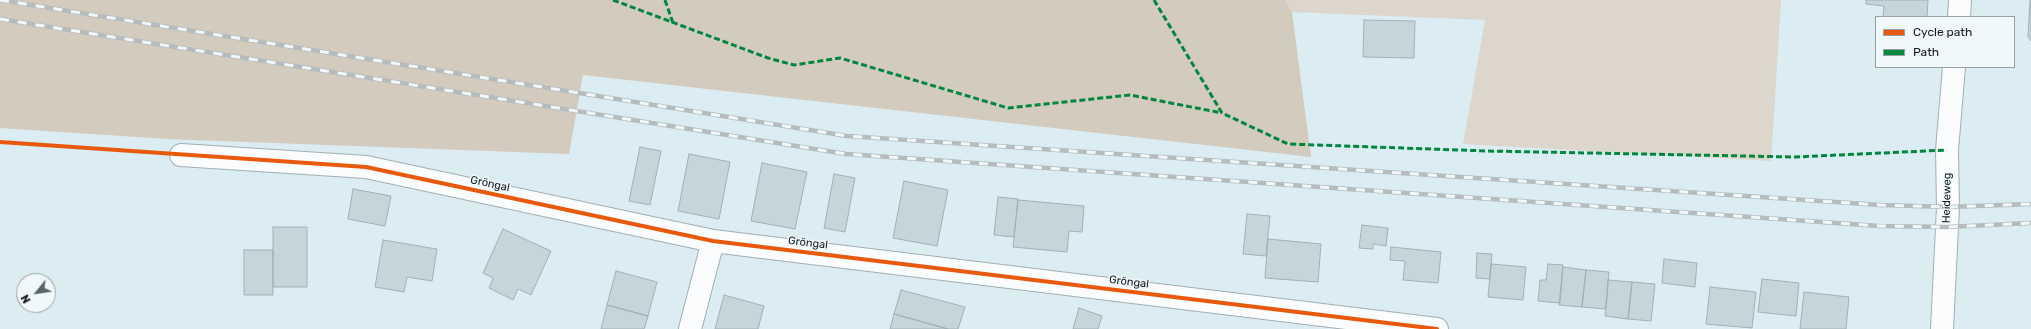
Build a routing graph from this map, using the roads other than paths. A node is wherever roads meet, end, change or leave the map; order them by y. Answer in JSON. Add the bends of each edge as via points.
{"nodes":[{"id":1,"x":1960,"y":0,"type":"edge"},
{"id":2,"x":1959,"y":16,"type":"edge"},
{"id":3,"x":1954,"y":68,"type":"edge"},
{"id":4,"x":181,"y":155,"type":"dead end"},
{"id":5,"x":713,"y":240,"type":"junction"},
{"id":6,"x":690,"y":329,"type":"edge"},
{"id":7,"x":1437,"y":329,"type":"edge"},
{"id":8,"x":1942,"y":329,"type":"edge"}],
"edges":[{"from":1,"to":2,"type":"street"},
{"from":3,"to":8,"type":"street","name":"Heideweg","via":[[1947,150],[1948,207]]},
{"from":4,"to":5,"type":"street","name":"Gröngal","via":[[366,167]]},
{"from":5,"to":6,"type":"street"},
{"from":5,"to":7,"type":"street","name":"Gröngal"}]}
